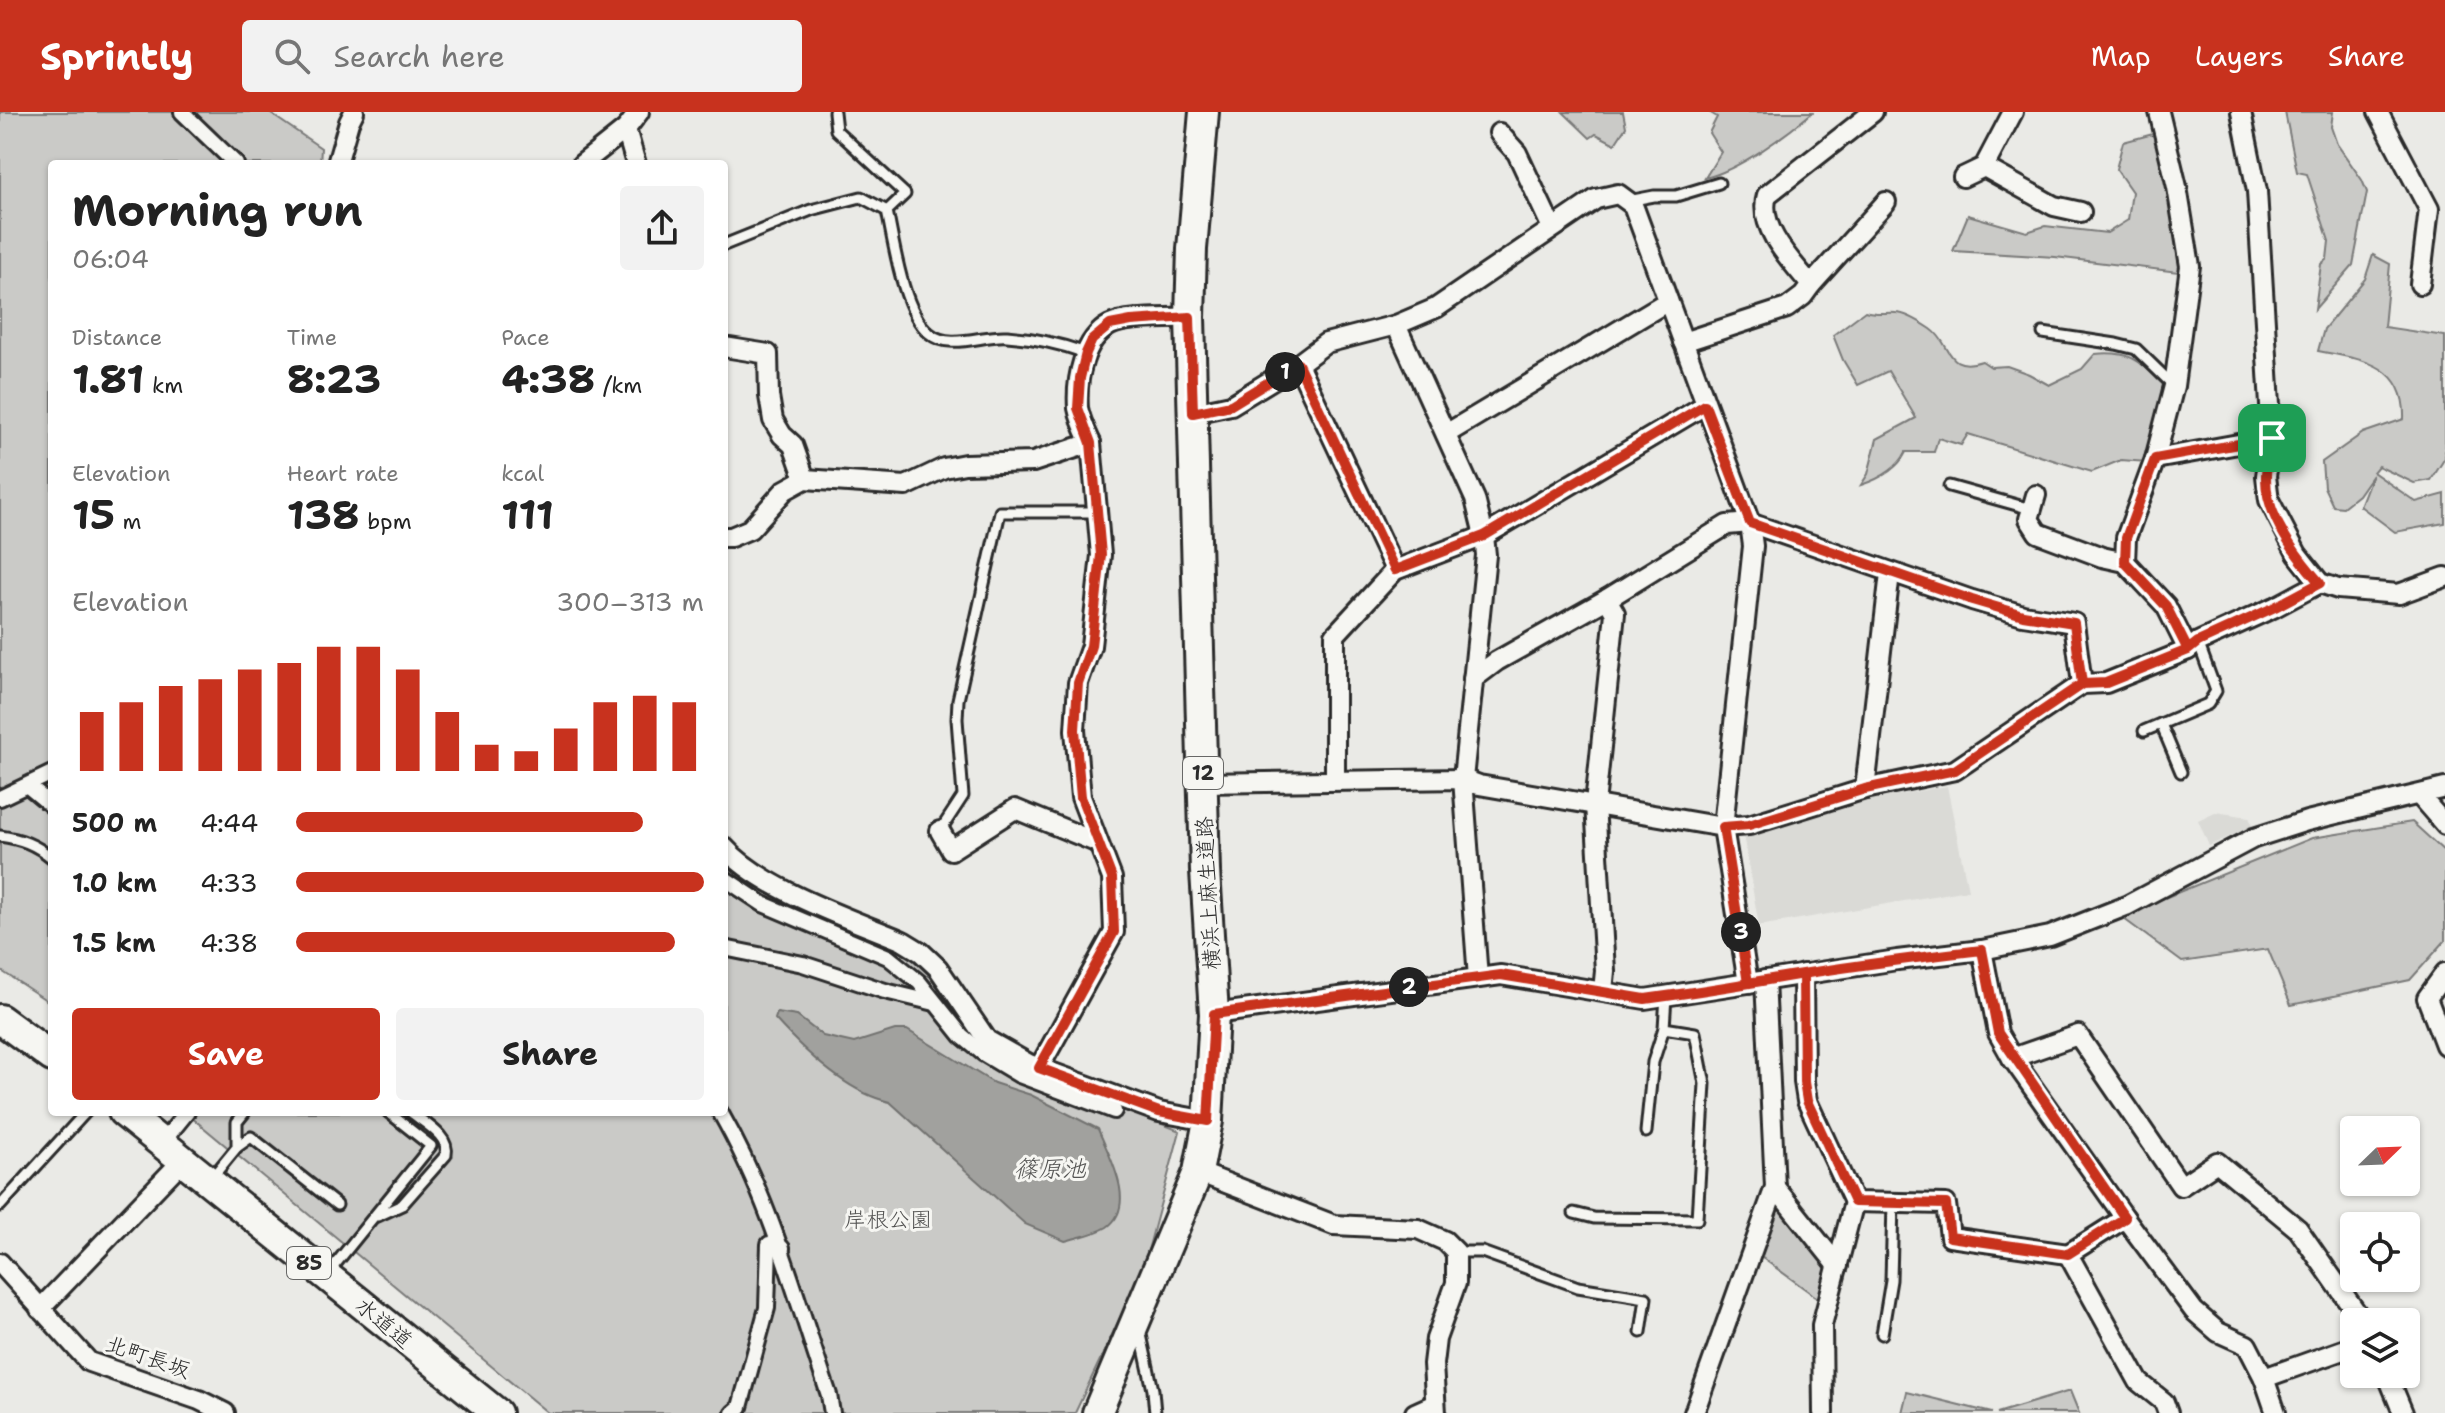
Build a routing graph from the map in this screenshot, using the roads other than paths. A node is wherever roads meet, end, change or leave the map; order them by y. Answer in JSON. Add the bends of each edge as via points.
{"nodes":[{"id":1,"x":182,"y":112,"type":"edge"},
{"id":2,"x":354,"y":112,"type":"edge"},
{"id":3,"x":639,"y":112,"type":"edge"},
{"id":4,"x":834,"y":112,"type":"edge"},
{"id":5,"x":1204,"y":112,"type":"edge"},
{"id":6,"x":1873,"y":112,"type":"edge"},
{"id":7,"x":2013,"y":112,"type":"edge"},
{"id":8,"x":2159,"y":112,"type":"edge"},
{"id":9,"x":2241,"y":112,"type":"edge"},
{"id":10,"x":2378,"y":112,"type":"edge"},
{"id":11,"x":626,"y":129,"type":"junction"},
{"id":12,"x":1499,"y":133,"type":"dead end"},
{"id":13,"x":232,"y":160,"type":"edge"},
{"id":14,"x":338,"y":160,"type":"edge"},
{"id":15,"x":587,"y":160,"type":"edge"},
{"id":16,"x":635,"y":160,"type":"edge"},
{"id":17,"x":1984,"y":167,"type":"junction"},
{"id":18,"x":1963,"y":177,"type":"dead end"},
{"id":19,"x":1719,"y":183,"type":"dead end"},
{"id":20,"x":1628,"y":201,"type":"junction"},
{"id":21,"x":1886,"y":202,"type":"dead end"},
{"id":22,"x":887,"y":211,"type":"junction"},
{"id":23,"x":2081,"y":212,"type":"dead end"},
{"id":24,"x":1552,"y":228,"type":"junction"},
{"id":25,"x":728,"y":243,"type":"edge"},
{"id":26,"x":2420,"y":284,"type":"dead end"},
{"id":27,"x":1811,"y":285,"type":"junction"},
{"id":28,"x":1668,"y":301,"type":"junction"},
{"id":29,"x":1190,"y":317,"type":"junction"},
{"id":30,"x":1396,"y":325,"type":"junction"},
{"id":31,"x":2043,"y":333,"type":"dead end"},
{"id":32,"x":1683,"y":342,"type":"junction"},
{"id":33,"x":728,"y":348,"type":"edge"},
{"id":34,"x":1086,"y":353,"type":"junction"},
{"id":35,"x":1298,"y":364,"type":"junction"},
{"id":36,"x":2174,"y":386,"type":"junction"},
{"id":37,"x":1705,"y":405,"type":"junction"},
{"id":38,"x":1193,"y":413,"type":"junction"},
{"id":39,"x":1446,"y":434,"type":"junction"},
{"id":40,"x":2272,"y":438,"type":"junction"},
{"id":41,"x":1091,"y":443,"type":"junction"},
{"id":42,"x":2155,"y":459,"type":"junction"},
{"id":43,"x":805,"y":479,"type":"junction"},
{"id":44,"x":1949,"y":486,"type":"dead end"},
{"id":45,"x":2033,"y":502,"type":"joint"},
{"id":46,"x":1097,"y":512,"type":"junction"},
{"id":47,"x":1750,"y":523,"type":"junction"},
{"id":48,"x":1484,"y":536,"type":"junction"},
{"id":49,"x":728,"y":537,"type":"edge"},
{"id":50,"x":2125,"y":562,"type":"junction"},
{"id":51,"x":1395,"y":570,"type":"junction"},
{"id":52,"x":1890,"y":573,"type":"junction"},
{"id":53,"x":2445,"y":577,"type":"edge"},
{"id":54,"x":2320,"y":583,"type":"junction"},
{"id":55,"x":1607,"y":599,"type":"junction"},
{"id":56,"x":2193,"y":646,"type":"junction"},
{"id":57,"x":1473,"y":679,"type":"junction"},
{"id":58,"x":2082,"y":684,"type":"junction"},
{"id":59,"x":2161,"y":724,"type":"junction"},
{"id":60,"x":2144,"y":731,"type":"dead end"},
{"id":61,"x":2181,"y":772,"type":"dead end"},
{"id":62,"x":48,"y":775,"type":"edge"},
{"id":63,"x":1463,"y":779,"type":"junction"},
{"id":64,"x":1335,"y":780,"type":"junction"},
{"id":65,"x":1203,"y":783,"type":"junction"},
{"id":66,"x":28,"y":786,"type":"junction"},
{"id":67,"x":2445,"y":788,"type":"edge"},
{"id":68,"x":1865,"y":789,"type":"junction"},
{"id":69,"x":2419,"y":795,"type":"junction"},
{"id":70,"x":0,"y":798,"type":"edge"},
{"id":71,"x":48,"y":803,"type":"edge"},
{"id":72,"x":1595,"y":804,"type":"junction"},
{"id":73,"x":2445,"y":825,"type":"edge"},
{"id":74,"x":1723,"y":827,"type":"junction"},
{"id":75,"x":940,"y":831,"type":"joint"},
{"id":76,"x":0,"y":836,"type":"edge"},
{"id":77,"x":1098,"y":843,"type":"junction"},
{"id":78,"x":728,"y":851,"type":"edge"},
{"id":79,"x":48,"y":855,"type":"edge"},
{"id":80,"x":728,"y":881,"type":"edge"},
{"id":81,"x":728,"y":949,"type":"edge"},
{"id":82,"x":1982,"y":950,"type":"junction"},
{"id":83,"x":2445,"y":973,"type":"edge"},
{"id":84,"x":1803,"y":974,"type":"junction"},
{"id":85,"x":1478,"y":978,"type":"junction"},
{"id":86,"x":1756,"y":982,"type":"junction"},
{"id":87,"x":1603,"y":991,"type":"junction"},
{"id":88,"x":1666,"y":996,"type":"junction"},
{"id":89,"x":935,"y":1003,"type":"junction"},
{"id":90,"x":1214,"y":1014,"type":"junction"},
{"id":91,"x":0,"y":1019,"type":"edge"},
{"id":92,"x":1664,"y":1028,"type":"junction"},
{"id":93,"x":2445,"y":1045,"type":"edge"},
{"id":94,"x":48,"y":1054,"type":"edge"},
{"id":95,"x":2012,"y":1058,"type":"junction"},
{"id":96,"x":1039,"y":1068,"type":"junction"},
{"id":97,"x":1114,"y":1111,"type":"dead end"},
{"id":98,"x":82,"y":1116,"type":"edge"},
{"id":99,"x":128,"y":1116,"type":"edge"},
{"id":100,"x":186,"y":1116,"type":"edge"},
{"id":101,"x":242,"y":1116,"type":"edge"},
{"id":102,"x":393,"y":1116,"type":"edge"},
{"id":103,"x":416,"y":1116,"type":"edge"},
{"id":104,"x":722,"y":1116,"type":"edge"},
{"id":105,"x":1208,"y":1121,"type":"junction"},
{"id":106,"x":1646,"y":1132,"type":"dead end"},
{"id":107,"x":237,"y":1147,"type":"junction"},
{"id":108,"x":172,"y":1153,"type":"junction"},
{"id":109,"x":1198,"y":1172,"type":"junction"},
{"id":110,"x":208,"y":1183,"type":"junction"},
{"id":111,"x":1775,"y":1187,"type":"junction"},
{"id":112,"x":1854,"y":1202,"type":"junction"},
{"id":113,"x":1893,"y":1203,"type":"junction"},
{"id":114,"x":337,"y":1205,"type":"dead end"},
{"id":115,"x":0,"y":1206,"type":"edge"},
{"id":116,"x":1574,"y":1213,"type":"dead end"},
{"id":117,"x":374,"y":1218,"type":"junction"},
{"id":118,"x":2125,"y":1218,"type":"junction"},
{"id":119,"x":782,"y":1248,"type":"junction"},
{"id":120,"x":1456,"y":1252,"type":"junction"},
{"id":121,"x":2068,"y":1254,"type":"junction"},
{"id":122,"x":0,"y":1263,"type":"edge"},
{"id":123,"x":1838,"y":1266,"type":"junction"},
{"id":124,"x":325,"y":1276,"type":"junction"},
{"id":125,"x":2353,"y":1308,"type":"edge"},
{"id":126,"x":40,"y":1309,"type":"junction"},
{"id":127,"x":1137,"y":1319,"type":"junction"},
{"id":128,"x":1641,"y":1332,"type":"dead end"},
{"id":129,"x":1882,"y":1334,"type":"dead end"},
{"id":130,"x":2340,"y":1351,"type":"edge"},
{"id":131,"x":2264,"y":1378,"type":"junction"},
{"id":132,"x":2393,"y":1388,"type":"edge"},
{"id":133,"x":1435,"y":1408,"type":"edge"},
{"id":134,"x":225,"y":1413,"type":"edge"},
{"id":135,"x":497,"y":1413,"type":"edge"},
{"id":136,"x":733,"y":1413,"type":"edge"},
{"id":137,"x":832,"y":1413,"type":"edge"},
{"id":138,"x":1097,"y":1413,"type":"edge"},
{"id":139,"x":1155,"y":1413,"type":"edge"},
{"id":140,"x":1415,"y":1413,"type":"edge"},
{"id":141,"x":1694,"y":1413,"type":"edge"},
{"id":142,"x":1823,"y":1413,"type":"edge"},
{"id":143,"x":2168,"y":1413,"type":"edge"},
{"id":144,"x":2276,"y":1413,"type":"edge"},
{"id":145,"x":2403,"y":1413,"type":"edge"}],
"edges":[{"from":1,"to":13,"type":"street"},
{"from":2,"to":14,"type":"street"},
{"from":3,"to":11,"type":"street"},
{"from":4,"to":22,"type":"lane","via":[[836,130],[905,194]]},
{"from":5,"to":29,"type":"main road","name":"横浜上麻生道路","number":"12"},
{"from":6,"to":27,"type":"street","via":[[1767,195],[1764,207],[1777,243]]},
{"from":7,"to":17,"type":"street"},
{"from":8,"to":36,"type":"street","via":[[2190,266]]},
{"from":9,"to":40,"type":"street","via":[[2257,191],[2275,378]]},
{"from":10,"to":26,"type":"street","via":[[2429,209]]},
{"from":11,"to":15,"type":"street"},
{"from":11,"to":16,"type":"street"},
{"from":12,"to":24,"type":"street","via":[[1517,153]]},
{"from":17,"to":18,"type":"street"},
{"from":17,"to":23,"type":"street","via":[[2054,206]]},
{"from":19,"to":20,"type":"lane","via":[[1676,196]]},
{"from":20,"to":24,"type":"street","via":[[1618,194],[1596,199]]},
{"from":20,"to":28,"type":"street"},
{"from":21,"to":27,"type":"street"},
{"from":22,"to":25,"type":"lane","via":[[861,197],[811,210]]},
{"from":22,"to":34,"type":"lane","via":[[901,281],[930,336],[955,342],[1004,335]]},
{"from":24,"to":30,"type":"street","via":[[1436,308]]},
{"from":27,"to":32,"type":"street","via":[[1787,308]]},
{"from":28,"to":32,"type":"street"},
{"from":28,"to":39,"type":"street"},
{"from":29,"to":34,"type":"street","via":[[1110,325]]},
{"from":29,"to":38,"type":"main road","name":"横浜上麻生道路","number":"12"},
{"from":30,"to":35,"type":"street","via":[[1326,343]]},
{"from":30,"to":39,"type":"street"},
{"from":31,"to":36,"type":"lane","via":[[2136,349]]},
{"from":32,"to":37,"type":"street"},
{"from":33,"to":43,"type":"street","via":[[768,354],[773,420],[793,445]]},
{"from":34,"to":41,"type":"street","via":[[1078,408]]},
{"from":35,"to":38,"type":"street","via":[[1231,405]]},
{"from":35,"to":51,"type":"street"},
{"from":36,"to":42,"type":"street"},
{"from":37,"to":47,"type":"street"},
{"from":37,"to":48,"type":"street"},
{"from":38,"to":65,"type":"main road","name":"横浜上麻生道路","number":"12"},
{"from":39,"to":48,"type":"street","via":[[1475,499]]},
{"from":40,"to":42,"type":"street"},
{"from":40,"to":54,"type":"street","via":[[2266,476],[2269,500],[2297,554]]},
{"from":41,"to":43,"type":"street","via":[[1033,462],[944,468],[906,486]]},
{"from":41,"to":46,"type":"street"},
{"from":42,"to":50,"type":"street","via":[[2126,538]]},
{"from":43,"to":49,"type":"street","via":[[785,490],[750,529]]},
{"from":44,"to":45,"type":"lane"},
{"from":45,"to":50,"type":"street","via":[[2029,519],[2038,533]]},
{"from":46,"to":75,"type":"lane","via":[[1000,512],[958,700],[963,796]]},
{"from":46,"to":77,"type":"street","via":[[1101,555],[1075,730],[1081,797]]},
{"from":47,"to":52,"type":"street"},
{"from":47,"to":55,"type":"street","via":[[1727,525]]},
{"from":47,"to":74,"type":"street","via":[[1753,546]]},
{"from":48,"to":51,"type":"street"},
{"from":48,"to":57,"type":"street"},
{"from":50,"to":56,"type":"street","via":[[2166,606]]},
{"from":51,"to":64,"type":"street","via":[[1335,635]]},
{"from":52,"to":58,"type":"street","via":[[2023,615],[2074,623]]},
{"from":52,"to":68,"type":"street"},
{"from":53,"to":54,"type":"street","via":[[2399,594]]},
{"from":54,"to":56,"type":"street"},
{"from":55,"to":57,"type":"street"},
{"from":55,"to":72,"type":"street","via":[[1615,613]]},
{"from":56,"to":58,"type":"street","via":[[2106,683]]},
{"from":56,"to":59,"type":"lane","via":[[2216,691],[2208,704]]},
{"from":57,"to":63,"type":"street"},
{"from":58,"to":68,"type":"street","via":[[1955,770]]},
{"from":59,"to":60,"type":"lane"},
{"from":59,"to":61,"type":"lane"},
{"from":62,"to":66,"type":"street"},
{"from":63,"to":64,"type":"street"},
{"from":63,"to":72,"type":"street"},
{"from":63,"to":85,"type":"street"},
{"from":64,"to":65,"type":"street"},
{"from":65,"to":90,"type":"main road","name":"横浜上麻生道路","number":"12"},
{"from":66,"to":70,"type":"street"},
{"from":66,"to":71,"type":"street"},
{"from":67,"to":69,"type":"street"},
{"from":68,"to":74,"type":"street","via":[[1749,825]]},
{"from":69,"to":73,"type":"street"},
{"from":69,"to":82,"type":"street","via":[[2254,838],[2126,906],[2050,936]]},
{"from":72,"to":74,"type":"street"},
{"from":72,"to":87,"type":"street"},
{"from":74,"to":86,"type":"street"},
{"from":75,"to":77,"type":"street","via":[[951,850],[1015,809]]},
{"from":76,"to":79,"type":"lane","via":[[22,840]]},
{"from":77,"to":96,"type":"street","via":[[1112,878],[1114,932]]},
{"from":78,"to":96,"type":"street","via":[[768,880],[921,952],[987,1040]]},
{"from":80,"to":89,"type":"street","via":[[763,904],[888,957]]},
{"from":81,"to":89,"type":"street","via":[[803,964]]},
{"from":82,"to":84,"type":"street"},
{"from":82,"to":95,"type":"street","via":[[1998,1033]]},
{"from":83,"to":93,"type":"street","via":[[2427,998]]},
{"from":84,"to":86,"type":"street"},
{"from":84,"to":112,"type":"street","via":[[1807,1101]]},
{"from":85,"to":87,"type":"street","via":[[1501,975]]},
{"from":85,"to":90,"type":"street"},
{"from":86,"to":88,"type":"street"},
{"from":86,"to":111,"type":"street"},
{"from":87,"to":88,"type":"street","via":[[1645,999]]},
{"from":88,"to":92,"type":"lane"},
{"from":89,"to":97,"type":"street","via":[[962,1036],[995,1061]]},
{"from":90,"to":105,"type":"main road","name":"横浜上麻生道路","number":"12"},
{"from":91,"to":94,"type":"main road"},
{"from":92,"to":106,"type":"lane","via":[[1653,1062]]},
{"from":92,"to":116,"type":"lane","via":[[1695,1033],[1705,1084],[1697,1219],[1594,1218]]},
{"from":95,"to":118,"type":"street"},
{"from":95,"to":125,"type":"street","via":[[2078,1035],[2181,1186],[2217,1162],[2298,1229]]},
{"from":96,"to":105,"type":"street","via":[[1159,1112]]},
{"from":98,"to":115,"type":"lane"},
{"from":99,"to":108,"type":"main road","name":"水道道","number":"85"},
{"from":100,"to":108,"type":"street"},
{"from":101,"to":107,"type":"lane"},
{"from":102,"to":117,"type":"lane","via":[[431,1146]]},
{"from":103,"to":117,"type":"lane","via":[[444,1139],[446,1155],[402,1205]]},
{"from":104,"to":119,"type":"street"},
{"from":105,"to":109,"type":"main road","name":"横浜上麻生道路","number":"12"},
{"from":107,"to":110,"type":"lane"},
{"from":107,"to":114,"type":"lane","via":[[251,1137]]},
{"from":108,"to":110,"type":"main road","name":"水道道","number":"85"},
{"from":108,"to":126,"type":"street"},
{"from":109,"to":120,"type":"street","via":[[1334,1225],[1418,1229]]},
{"from":109,"to":127,"type":"main road","name":"横浜上麻生道路","number":"12"},
{"from":110,"to":124,"type":"main road","name":"水道道","number":"85"},
{"from":111,"to":123,"type":"street"},
{"from":111,"to":141,"type":"street"},
{"from":112,"to":113,"type":"street"},
{"from":112,"to":123,"type":"street"},
{"from":113,"to":121,"type":"street","via":[[1946,1204],[1950,1237]]},
{"from":113,"to":129,"type":"lane","via":[[1891,1280]]},
{"from":117,"to":124,"type":"lane"},
{"from":118,"to":121,"type":"street"},
{"from":118,"to":131,"type":"street","via":[[2194,1311],[2218,1332],[2247,1345]]},
{"from":119,"to":136,"type":"street","via":[[769,1244],[767,1308],[740,1407]]},
{"from":119,"to":137,"type":"street"},
{"from":120,"to":128,"type":"lane","via":[[1482,1252],[1578,1287],[1646,1298]]},
{"from":120,"to":133,"type":"street","via":[[1456,1283],[1436,1339]]},
{"from":121,"to":143,"type":"street","via":[[2139,1382],[2164,1402]]},
{"from":122,"to":126,"type":"street","name":"北町長坂"},
{"from":123,"to":142,"type":"street","via":[[1822,1325]]},
{"from":124,"to":135,"type":"main road","name":"水道道","number":"85"},
{"from":126,"to":134,"type":"street","name":"北町長坂","via":[[89,1362]]},
{"from":127,"to":138,"type":"main road","name":"横浜上麻生道路","number":"12"},
{"from":127,"to":139,"type":"lane"},
{"from":130,"to":131,"type":"street"},
{"from":131,"to":144,"type":"street"},
{"from":132,"to":145,"type":"street"},
{"from":133,"to":140,"type":"street"}]}
